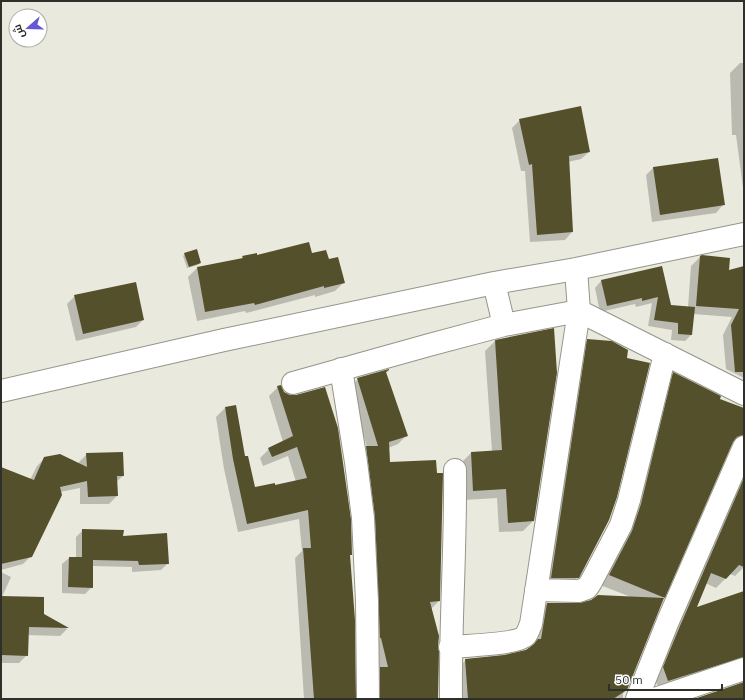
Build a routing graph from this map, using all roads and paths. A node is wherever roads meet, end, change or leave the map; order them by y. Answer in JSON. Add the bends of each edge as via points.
{"nodes":[{"id":1,"x":744,"y":234,"type":"edge"},
{"id":2,"x":576,"y":269,"type":"junction"},
{"id":3,"x":494,"y":283,"type":"junction"},
{"id":4,"x":579,"y":311,"type":"junction"},
{"id":5,"x":504,"y":325,"type":"junction"},
{"id":6,"x":665,"y":354,"type":"junction"},
{"id":7,"x":341,"y":369,"type":"junction"},
{"id":8,"x":293,"y":384,"type":"dead end"},
{"id":9,"x":1,"y":391,"type":"edge"},
{"id":10,"x":744,"y":394,"type":"edge"},
{"id":11,"x":744,"y":447,"type":"edge"},
{"id":12,"x":455,"y":470,"type":"dead end"},
{"id":13,"x":536,"y":590,"type":"junction"},
{"id":14,"x":450,"y":647,"type":"junction"},
{"id":15,"x":744,"y":669,"type":"edge"},
{"id":16,"x":688,"y":694,"type":"edge"},
{"id":17,"x":368,"y":699,"type":"edge"},
{"id":18,"x":451,"y":699,"type":"edge"},
{"id":19,"x":637,"y":699,"type":"edge"},
{"id":20,"x":654,"y":699,"type":"edge"}],
"edges":[{"from":1,"to":2,"type":"street"},
{"from":2,"to":3,"type":"street"},
{"from":2,"to":4,"type":"street"},
{"from":3,"to":5,"type":"street"},
{"from":3,"to":9,"type":"street","via":[[231,338]]},
{"from":4,"to":5,"type":"street"},
{"from":4,"to":6,"type":"street"},
{"from":4,"to":13,"type":"street"},
{"from":5,"to":7,"type":"street"},
{"from":6,"to":10,"type":"street"},
{"from":6,"to":13,"type":"street","via":[[629,500],[621,524],[598,570],[584,590]]},
{"from":7,"to":8,"type":"street"},
{"from":7,"to":17,"type":"street","via":[[363,518]]},
{"from":11,"to":19,"type":"street"},
{"from":12,"to":14,"type":"street"},
{"from":13,"to":14,"type":"street","via":[[531,624],[525,636],[505,642]]},
{"from":14,"to":18,"type":"street"},
{"from":15,"to":16,"type":"street"},
{"from":16,"to":20,"type":"street"}]}
